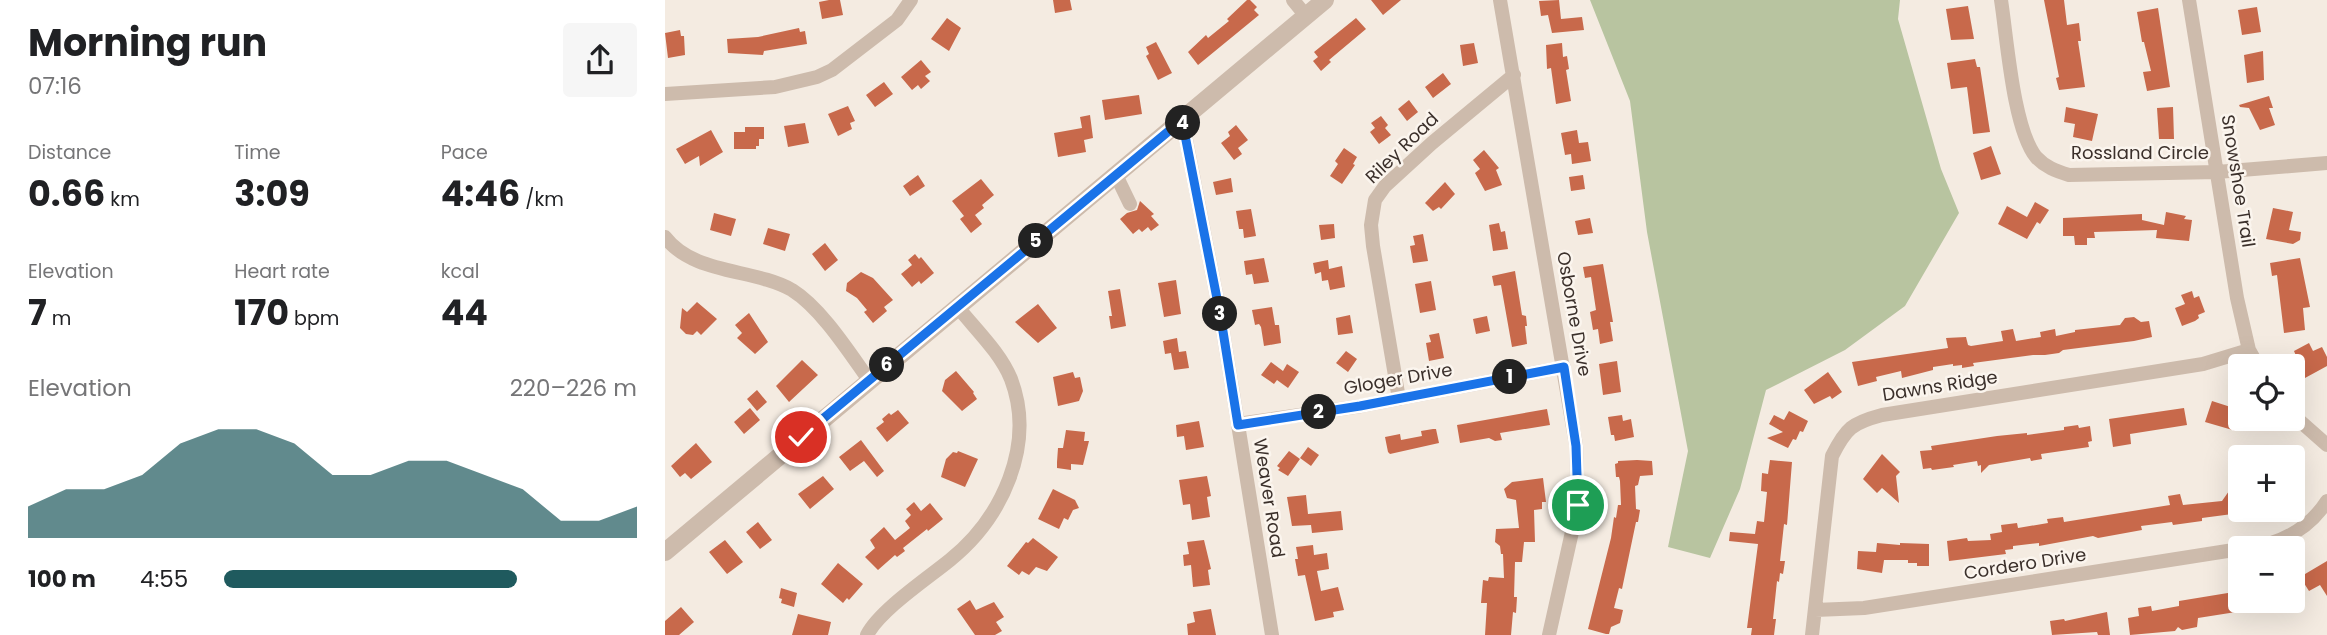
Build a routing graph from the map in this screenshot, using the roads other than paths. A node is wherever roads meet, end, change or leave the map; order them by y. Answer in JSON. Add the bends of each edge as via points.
{"nodes":[{"id":1,"x":911,"y":0,"type":"edge"},
{"id":2,"x":1293,"y":0,"type":"edge"},
{"id":3,"x":1325,"y":0,"type":"edge"},
{"id":4,"x":1500,"y":0,"type":"edge"},
{"id":5,"x":2001,"y":0,"type":"edge"},
{"id":6,"x":2189,"y":0,"type":"edge"},
{"id":7,"x":1306,"y":16,"type":"junction"},
{"id":8,"x":1514,"y":75,"type":"junction"},
{"id":9,"x":665,"y":94,"type":"edge"},
{"id":10,"x":1182,"y":120,"type":"junction"},
{"id":11,"x":2327,"y":163,"type":"edge"},
{"id":12,"x":2217,"y":172,"type":"junction"},
{"id":13,"x":1116,"y":175,"type":"junction"},
{"id":14,"x":1130,"y":204,"type":"dead end"},
{"id":15,"x":665,"y":236,"type":"edge"},
{"id":16,"x":957,"y":306,"type":"junction"},
{"id":17,"x":2249,"y":350,"type":"junction"},
{"id":18,"x":2251,"y":354,"type":"edge"},
{"id":19,"x":1564,"y":367,"type":"junction"},
{"id":20,"x":869,"y":380,"type":"junction"},
{"id":21,"x":1399,"y":399,"type":"junction"},
{"id":22,"x":1238,"y":425,"type":"junction"},
{"id":23,"x":2305,"y":426,"type":"edge"},
{"id":24,"x":2327,"y":445,"type":"edge"},
{"id":25,"x":2327,"y":501,"type":"edge"},
{"id":26,"x":2291,"y":536,"type":"edge"},
{"id":27,"x":2228,"y":551,"type":"edge"},
{"id":28,"x":665,"y":552,"type":"edge"},
{"id":29,"x":1815,"y":610,"type":"junction"},
{"id":30,"x":867,"y":635,"type":"edge"},
{"id":31,"x":1272,"y":635,"type":"edge"},
{"id":32,"x":1549,"y":635,"type":"edge"},
{"id":33,"x":1812,"y":635,"type":"edge"}],
"edges":[{"from":1,"to":9,"type":"street","via":[[897,20],[817,77],[775,87]]},
{"from":2,"to":7,"type":"street"},
{"from":3,"to":7,"type":"street"},
{"from":4,"to":8,"type":"street","name":"Osborne Drive"},
{"from":5,"to":12,"type":"street","name":"Rossland Circle","via":[[2019,116],[2024,135],[2043,164],[2069,175]]},
{"from":6,"to":12,"type":"street","name":"Snowshoe Trail"},
{"from":7,"to":10,"type":"street"},
{"from":8,"to":19,"type":"street","name":"Osborne Drive"},
{"from":8,"to":21,"type":"street","name":"Riley Road","via":[[1432,143],[1375,200],[1373,246]]},
{"from":10,"to":13,"type":"street"},
{"from":10,"to":22,"type":"street","name":"Weaver Road"},
{"from":11,"to":12,"type":"street","name":"Rossland Circle"},
{"from":12,"to":17,"type":"street","name":"Snowshoe Trail"},
{"from":13,"to":14,"type":"street"},
{"from":13,"to":16,"type":"street"},
{"from":15,"to":20,"type":"street","via":[[687,256],[795,292],[828,324]]},
{"from":16,"to":20,"type":"street"},
{"from":16,"to":30,"type":"street","via":[[1010,377],[1018,404],[1019,435],[1011,476],[1000,502],[957,555],[890,609]]},
{"from":17,"to":18,"type":"street","name":"Snowshoe Trail"},
{"from":17,"to":29,"type":"street","name":"Dawns Ridge","via":[[2203,364],[1895,412],[1858,422],[1842,435],[1832,456]]},
{"from":19,"to":21,"type":"street","name":"Gloger Drive"},
{"from":19,"to":32,"type":"street","name":"Osborne Drive","via":[[1579,491]]},
{"from":20,"to":28,"type":"street"},
{"from":21,"to":22,"type":"street","name":"Gloger Drive"},
{"from":22,"to":31,"type":"street","name":"Weaver Road"},
{"from":23,"to":24,"type":"street"},
{"from":25,"to":26,"type":"street","via":[[2317,516]]},
{"from":27,"to":29,"type":"street","name":"Cordero Drive","via":[[1864,608]]},
{"from":29,"to":33,"type":"street","name":"Dawns Ridge"}]}
